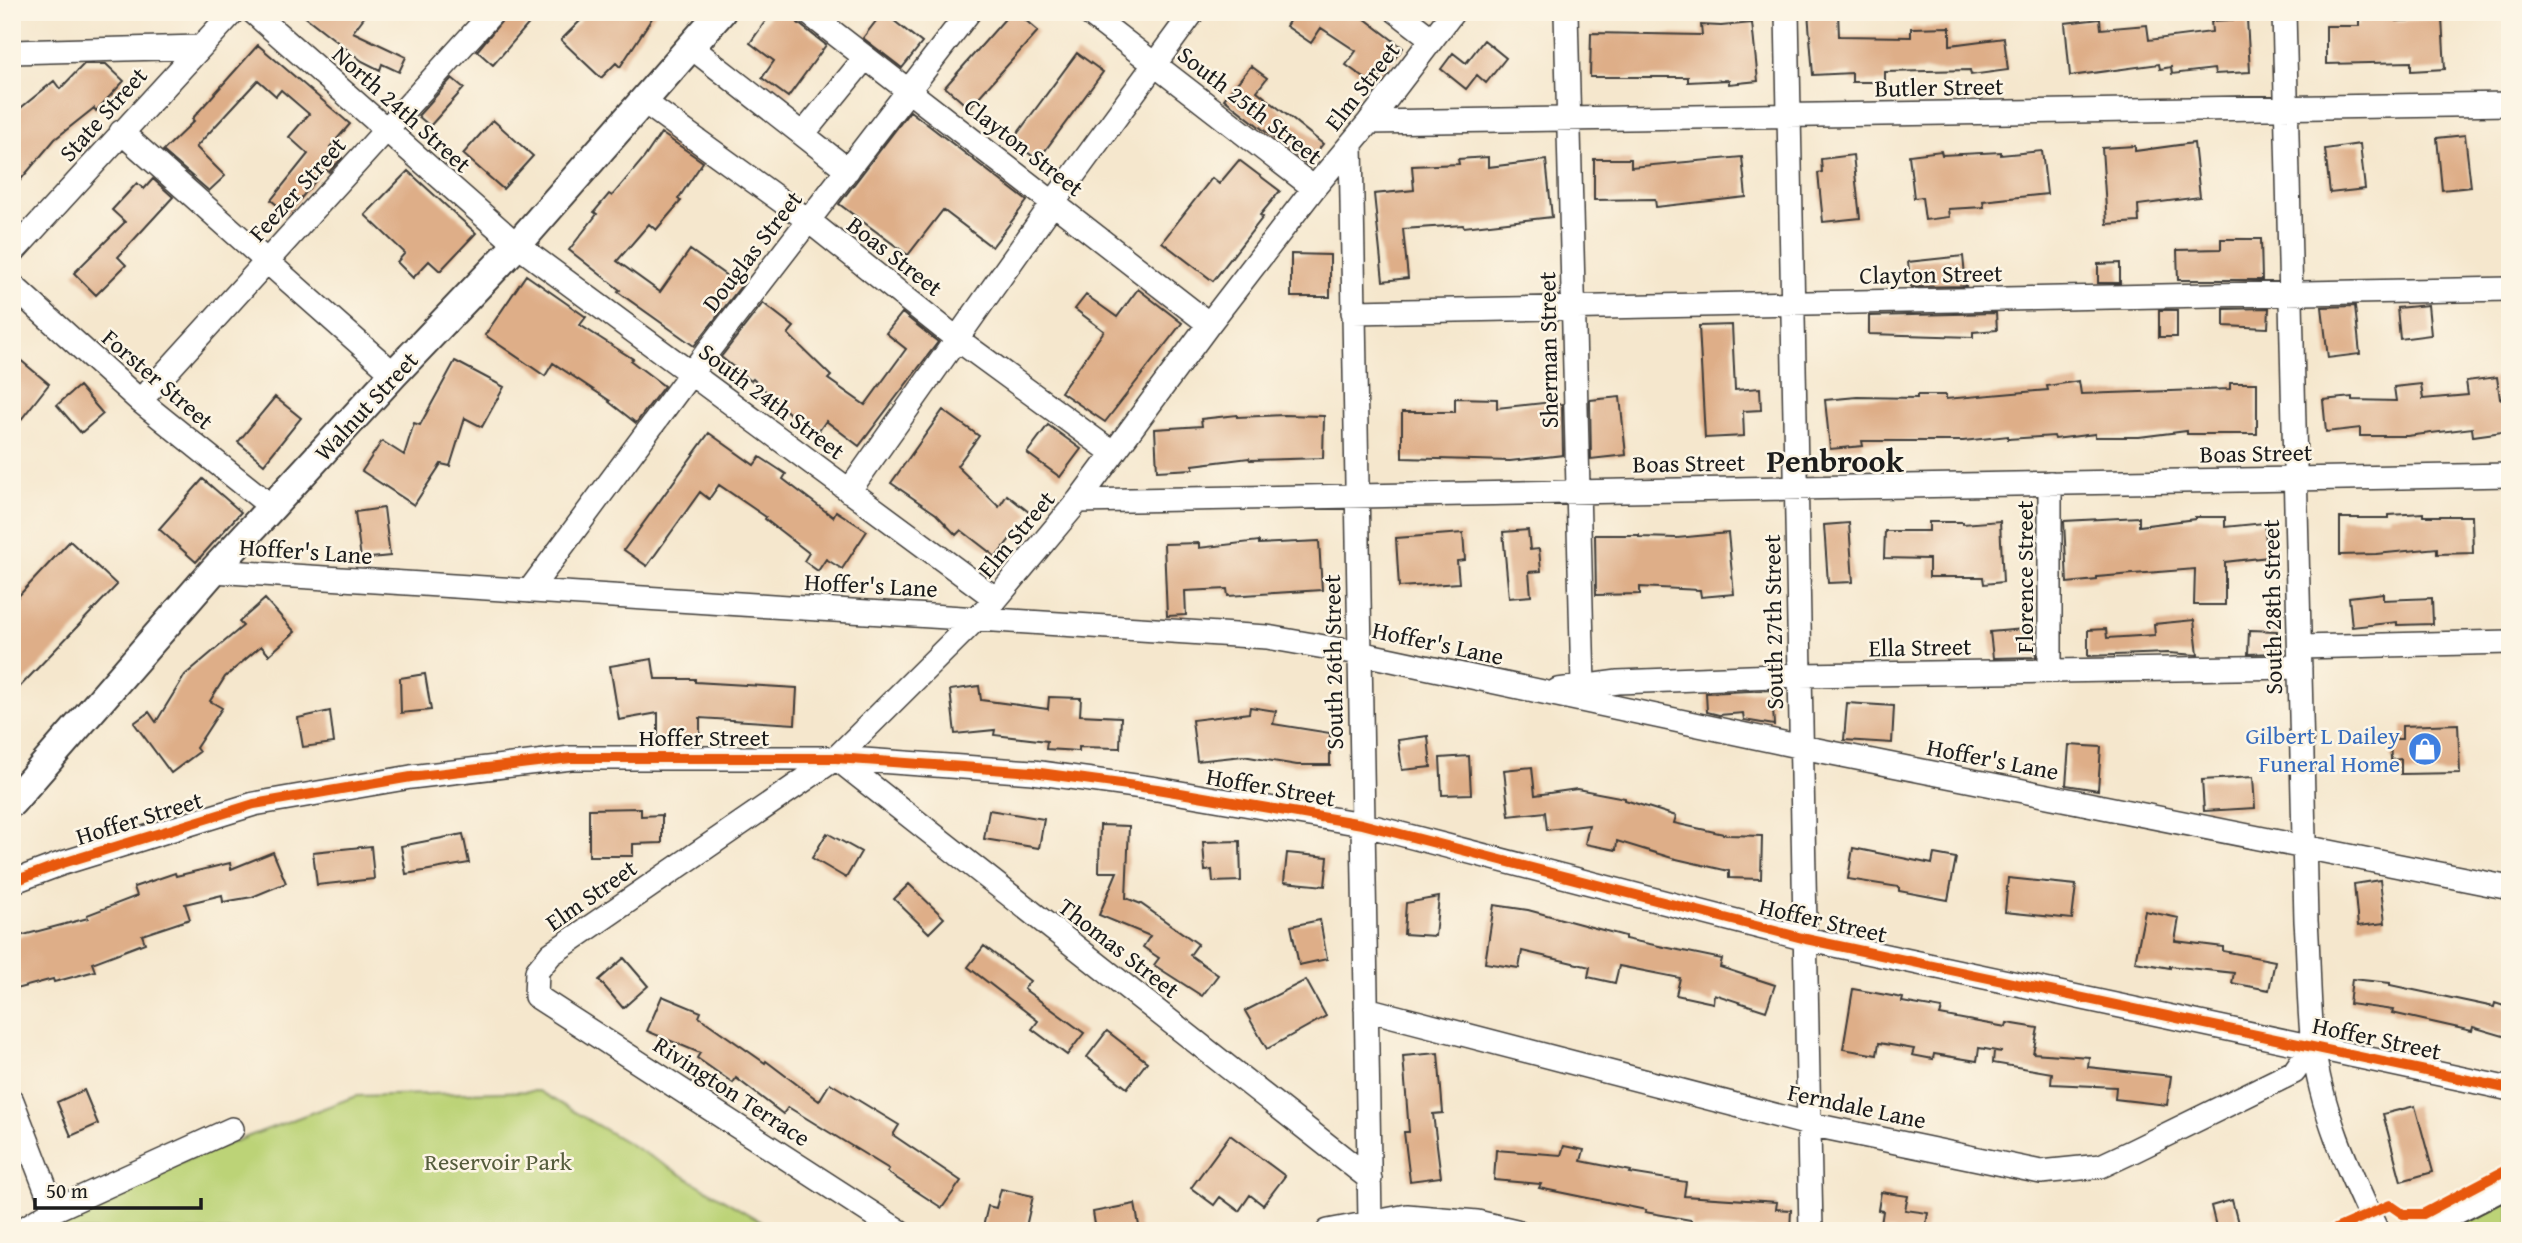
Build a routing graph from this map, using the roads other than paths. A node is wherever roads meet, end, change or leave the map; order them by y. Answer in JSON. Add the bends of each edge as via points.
{"nodes":[{"id":1,"x":233,"y":12,"type":"edge"},
{"id":2,"x":253,"y":12,"type":"edge"},
{"id":3,"x":493,"y":12,"type":"edge"},
{"id":4,"x":721,"y":12,"type":"edge"},
{"id":5,"x":807,"y":12,"type":"edge"},
{"id":6,"x":969,"y":12,"type":"edge"},
{"id":7,"x":1087,"y":12,"type":"edge"},
{"id":8,"x":1193,"y":12,"type":"edge"},
{"id":9,"x":1397,"y":12,"type":"edge"},
{"id":10,"x":1453,"y":12,"type":"edge"},
{"id":11,"x":1566,"y":12,"type":"edge"},
{"id":12,"x":1787,"y":12,"type":"edge"},
{"id":13,"x":2284,"y":12,"type":"edge"},
{"id":14,"x":1432,"y":39,"type":"junction"},
{"id":15,"x":200,"y":47,"type":"junction"},
{"id":16,"x":691,"y":47,"type":"junction"},
{"id":17,"x":12,"y":52,"type":"edge"},
{"id":18,"x":866,"y":58,"type":"junction"},
{"id":19,"x":1153,"y":64,"type":"junction"},
{"id":20,"x":909,"y":92,"type":"junction"},
{"id":21,"x":643,"y":101,"type":"junction"},
{"id":22,"x":2510,"y":104,"type":"edge"},
{"id":23,"x":2287,"y":108,"type":"junction"},
{"id":24,"x":1789,"y":116,"type":"junction"},
{"id":25,"x":1567,"y":119,"type":"junction"},
{"id":26,"x":1369,"y":122,"type":"junction"},
{"id":27,"x":386,"y":130,"type":"junction"},
{"id":28,"x":121,"y":132,"type":"junction"},
{"id":29,"x":803,"y":134,"type":"junction"},
{"id":30,"x":1351,"y":144,"type":"junction"},
{"id":31,"x":848,"y":170,"type":"junction"},
{"id":32,"x":1314,"y":188,"type":"junction"},
{"id":33,"x":1052,"y":203,"type":"junction"},
{"id":34,"x":809,"y":221,"type":"junction"},
{"id":35,"x":22,"y":232,"type":"edge"},
{"id":36,"x":516,"y":246,"type":"junction"},
{"id":37,"x":12,"y":253,"type":"edge"},
{"id":38,"x":266,"y":263,"type":"junction"},
{"id":39,"x":12,"y":285,"type":"edge"},
{"id":40,"x":2510,"y":289,"type":"edge"},
{"id":41,"x":2291,"y":293,"type":"junction"},
{"id":42,"x":1793,"y":303,"type":"junction"},
{"id":43,"x":1574,"y":308,"type":"junction"},
{"id":44,"x":1353,"y":312,"type":"junction"},
{"id":45,"x":1209,"y":324,"type":"junction"},
{"id":46,"x":957,"y":339,"type":"junction"},
{"id":47,"x":691,"y":373,"type":"junction"},
{"id":48,"x":394,"y":374,"type":"junction"},
{"id":49,"x":140,"y":401,"type":"junction"},
{"id":50,"x":1113,"y":453,"type":"junction"},
{"id":51,"x":2510,"y":475,"type":"edge"},
{"id":52,"x":2295,"y":479,"type":"junction"},
{"id":53,"x":2050,"y":483,"type":"junction"},
{"id":54,"x":1796,"y":488,"type":"junction"},
{"id":55,"x":849,"y":491,"type":"junction"},
{"id":56,"x":1577,"y":492,"type":"junction"},
{"id":57,"x":1357,"y":495,"type":"junction"},
{"id":58,"x":1079,"y":501,"type":"junction"},
{"id":59,"x":273,"y":508,"type":"junction"},
{"id":60,"x":213,"y":571,"type":"junction"},
{"id":61,"x":529,"y":591,"type":"junction"},
{"id":62,"x":996,"y":599,"type":"junction"},
{"id":63,"x":977,"y":618,"type":"junction"},
{"id":64,"x":2510,"y":642,"type":"edge"},
{"id":65,"x":1359,"y":653,"type":"junction"},
{"id":66,"x":2300,"y":657,"type":"junction"},
{"id":67,"x":2050,"y":671,"type":"junction"},
{"id":68,"x":1800,"y":675,"type":"junction"},
{"id":69,"x":1583,"y":687,"type":"junction"},
{"id":70,"x":1541,"y":692,"type":"junction"},
{"id":71,"x":1802,"y":747,"type":"junction"},
{"id":72,"x":835,"y":758,"type":"junction"},
{"id":73,"x":12,"y":802,"type":"edge"},
{"id":74,"x":1362,"y":824,"type":"junction"},
{"id":75,"x":2305,"y":848,"type":"junction"},
{"id":76,"x":12,"y":882,"type":"edge"},
{"id":77,"x":2510,"y":888,"type":"edge"},
{"id":78,"x":1806,"y":939,"type":"junction"},
{"id":79,"x":536,"y":996,"type":"joint"},
{"id":80,"x":1366,"y":1009,"type":"junction"},
{"id":81,"x":2313,"y":1045,"type":"junction"},
{"id":82,"x":2510,"y":1089,"type":"edge"},
{"id":83,"x":12,"y":1101,"type":"edge"},
{"id":84,"x":1810,"y":1124,"type":"junction"},
{"id":85,"x":232,"y":1129,"type":"dead end"},
{"id":86,"x":1370,"y":1179,"type":"junction"},
{"id":87,"x":2510,"y":1182,"type":"edge"},
{"id":88,"x":54,"y":1210,"type":"junction"},
{"id":89,"x":1370,"y":1221,"type":"junction"},
{"id":90,"x":20,"y":1231,"type":"edge"},
{"id":91,"x":899,"y":1231,"type":"edge"},
{"id":92,"x":1328,"y":1231,"type":"edge"},
{"id":93,"x":1516,"y":1231,"type":"edge"},
{"id":94,"x":1811,"y":1231,"type":"edge"},
{"id":95,"x":2376,"y":1231,"type":"edge"},
{"id":96,"x":2414,"y":1231,"type":"edge"}],
"edges":[{"from":1,"to":15,"type":"street","name":"State Street"},
{"from":2,"to":27,"type":"street","name":"North 24th Street"},
{"from":3,"to":27,"type":"street","name":"Feezer Street"},
{"from":4,"to":16,"type":"main road","name":"Walnut Street"},
{"from":5,"to":18,"type":"street","name":"Clayton Street"},
{"from":6,"to":20,"type":"street","name":"Douglas Street"},
{"from":7,"to":19,"type":"street","name":"South 25th Street"},
{"from":8,"to":19,"type":"street"},
{"from":9,"to":14,"type":"street"},
{"from":10,"to":14,"type":"street","name":"Elm Street"},
{"from":11,"to":25,"type":"street","name":"Sherman Street"},
{"from":12,"to":24,"type":"street","name":"South 27th Street"},
{"from":13,"to":23,"type":"street","name":"South 28th Street"},
{"from":14,"to":26,"type":"street","name":"Elm Street"},
{"from":15,"to":17,"type":"street"},
{"from":15,"to":28,"type":"street","name":"State Street"},
{"from":16,"to":21,"type":"main road","name":"Walnut Street"},
{"from":16,"to":29,"type":"street"},
{"from":18,"to":20,"type":"street","name":"Clayton Street"},
{"from":18,"to":29,"type":"street"},
{"from":19,"to":32,"type":"street","name":"South 25th Street"},
{"from":19,"to":33,"type":"street"},
{"from":20,"to":31,"type":"street","name":"Douglas Street"},
{"from":20,"to":33,"type":"street","name":"Clayton Street"},
{"from":21,"to":34,"type":"street","name":"Boas Street"},
{"from":21,"to":36,"type":"main road","name":"Walnut Street"},
{"from":22,"to":23,"type":"street","name":"Butler Street"},
{"from":23,"to":24,"type":"street","name":"Butler Street"},
{"from":23,"to":41,"type":"street","name":"South 28th Street"},
{"from":24,"to":25,"type":"street","name":"Butler Street"},
{"from":24,"to":42,"type":"street","name":"South 27th Street"},
{"from":25,"to":26,"type":"street","name":"Butler Street"},
{"from":25,"to":43,"type":"street","name":"Sherman Street"},
{"from":26,"to":30,"type":"street","name":"Elm Street"},
{"from":27,"to":36,"type":"street","name":"North 24th Street"},
{"from":27,"to":38,"type":"street","name":"Feezer Street"},
{"from":28,"to":35,"type":"street","name":"State Street"},
{"from":28,"to":38,"type":"street"},
{"from":29,"to":31,"type":"street"},
{"from":30,"to":32,"type":"street","name":"Elm Street"},
{"from":30,"to":44,"type":"street","name":"South 26th Street"},
{"from":31,"to":34,"type":"street","name":"Douglas Street"},
{"from":32,"to":45,"type":"street","name":"Elm Street"},
{"from":33,"to":45,"type":"street","name":"Clayton Street"},
{"from":33,"to":46,"type":"street"},
{"from":34,"to":46,"type":"street","name":"Boas Street"},
{"from":34,"to":47,"type":"street","name":"Douglas Street"},
{"from":35,"to":37,"type":"street","name":"State Street"},
{"from":36,"to":47,"type":"street","name":"South 24th Street"},
{"from":36,"to":48,"type":"main road","name":"Walnut Street"},
{"from":38,"to":48,"type":"street"},
{"from":38,"to":49,"type":"street","name":"Feezer Street"},
{"from":39,"to":49,"type":"street","name":"Forster Street"},
{"from":40,"to":41,"type":"street","name":"Clayton Street"},
{"from":41,"to":42,"type":"street","name":"Clayton Street"},
{"from":41,"to":52,"type":"street","name":"South 28th Street"},
{"from":42,"to":43,"type":"street","name":"Clayton Street"},
{"from":42,"to":54,"type":"street","name":"South 27th Street"},
{"from":43,"to":44,"type":"street","name":"Clayton Street"},
{"from":43,"to":56,"type":"street","name":"Sherman Street"},
{"from":44,"to":57,"type":"street","name":"South 26th Street"},
{"from":45,"to":50,"type":"street","name":"Elm Street"},
{"from":46,"to":50,"type":"street","name":"Boas Street"},
{"from":46,"to":55,"type":"street"},
{"from":47,"to":55,"type":"street","name":"South 24th Street"},
{"from":47,"to":61,"type":"street","name":"Douglas Street"},
{"from":48,"to":59,"type":"main road","name":"Walnut Street"},
{"from":49,"to":59,"type":"street","name":"Forster Street"},
{"from":50,"to":58,"type":"street","name":"Elm Street"},
{"from":51,"to":52,"type":"street","name":"Boas Street"},
{"from":52,"to":53,"type":"street","name":"Boas Street"},
{"from":52,"to":66,"type":"street","name":"South 28th Street"},
{"from":53,"to":54,"type":"street","name":"Boas Street"},
{"from":53,"to":67,"type":"street","name":"Florence Street"},
{"from":54,"to":56,"type":"street","name":"Boas Street"},
{"from":54,"to":68,"type":"street","name":"South 27th Street"},
{"from":55,"to":62,"type":"street","name":"South 24th Street"},
{"from":56,"to":57,"type":"street","name":"Boas Street"},
{"from":56,"to":69,"type":"street","name":"Sherman Street"},
{"from":57,"to":58,"type":"street","name":"Boas Street"},
{"from":57,"to":65,"type":"street","name":"South 26th Street"},
{"from":58,"to":62,"type":"street","name":"Elm Street"},
{"from":59,"to":60,"type":"main road","name":"Walnut Street"},
{"from":60,"to":61,"type":"street","name":"Hoffer's Lane"},
{"from":60,"to":73,"type":"main road","name":"Walnut Street"},
{"from":61,"to":63,"type":"street","name":"Hoffer's Lane"},
{"from":62,"to":63,"type":"street","name":"Elm Street"},
{"from":63,"to":65,"type":"street","name":"Hoffer's Lane","via":[[1267,638]]},
{"from":63,"to":72,"type":"street","name":"Elm Street"},
{"from":64,"to":66,"type":"street","name":"Ella Street"},
{"from":65,"to":70,"type":"street","name":"Hoffer's Lane"},
{"from":65,"to":74,"type":"street","name":"South 26th Street"},
{"from":66,"to":67,"type":"street","name":"Ella Street"},
{"from":66,"to":75,"type":"street","name":"South 28th Street"},
{"from":67,"to":68,"type":"street","name":"Ella Street"},
{"from":68,"to":69,"type":"street","name":"Ella Street"},
{"from":68,"to":71,"type":"street","name":"South 27th Street"},
{"from":69,"to":70,"type":"street","name":"Ella Street"},
{"from":70,"to":71,"type":"street","name":"Hoffer's Lane"},
{"from":71,"to":75,"type":"street","name":"Hoffer's Lane"},
{"from":71,"to":78,"type":"street","name":"South 27th Street"},
{"from":72,"to":74,"type":"street","name":"Hoffer Street","via":[[1033,772]]},
{"from":72,"to":76,"type":"street","name":"Hoffer Street","via":[[571,758],[411,777],[254,804]]},
{"from":72,"to":79,"type":"street","name":"Elm Street","via":[[551,954],[537,971]]},
{"from":72,"to":86,"type":"street","name":"Thomas Street"},
{"from":74,"to":78,"type":"street","name":"Hoffer Street"},
{"from":74,"to":80,"type":"street","name":"South 26th Street"},
{"from":75,"to":77,"type":"street","name":"Hoffer's Lane"},
{"from":75,"to":81,"type":"street","name":"South 28th Street"},
{"from":78,"to":81,"type":"street","name":"Hoffer Street"},
{"from":78,"to":84,"type":"street","name":"South 27th Street"},
{"from":79,"to":91,"type":"street","name":"Rivington Terrace"},
{"from":80,"to":84,"type":"street","name":"Ferndale Lane"},
{"from":80,"to":86,"type":"street","name":"South 26th Street"},
{"from":81,"to":82,"type":"street","name":"Hoffer Street"},
{"from":81,"to":84,"type":"street","name":"Ferndale Lane","via":[[2294,1072],[2101,1166],[2041,1172]]},
{"from":81,"to":95,"type":"street","name":"South 28th Street","via":[[2329,1116]]},
{"from":83,"to":88,"type":"street"},
{"from":84,"to":94,"type":"street","name":"South 27th Street"},
{"from":85,"to":88,"type":"street"},
{"from":86,"to":89,"type":"street","name":"South 26th Street"},
{"from":87,"to":96,"type":"main road"},
{"from":88,"to":90,"type":"street"},
{"from":89,"to":92,"type":"street"},
{"from":89,"to":93,"type":"street","via":[[1438,1217]]}]}
